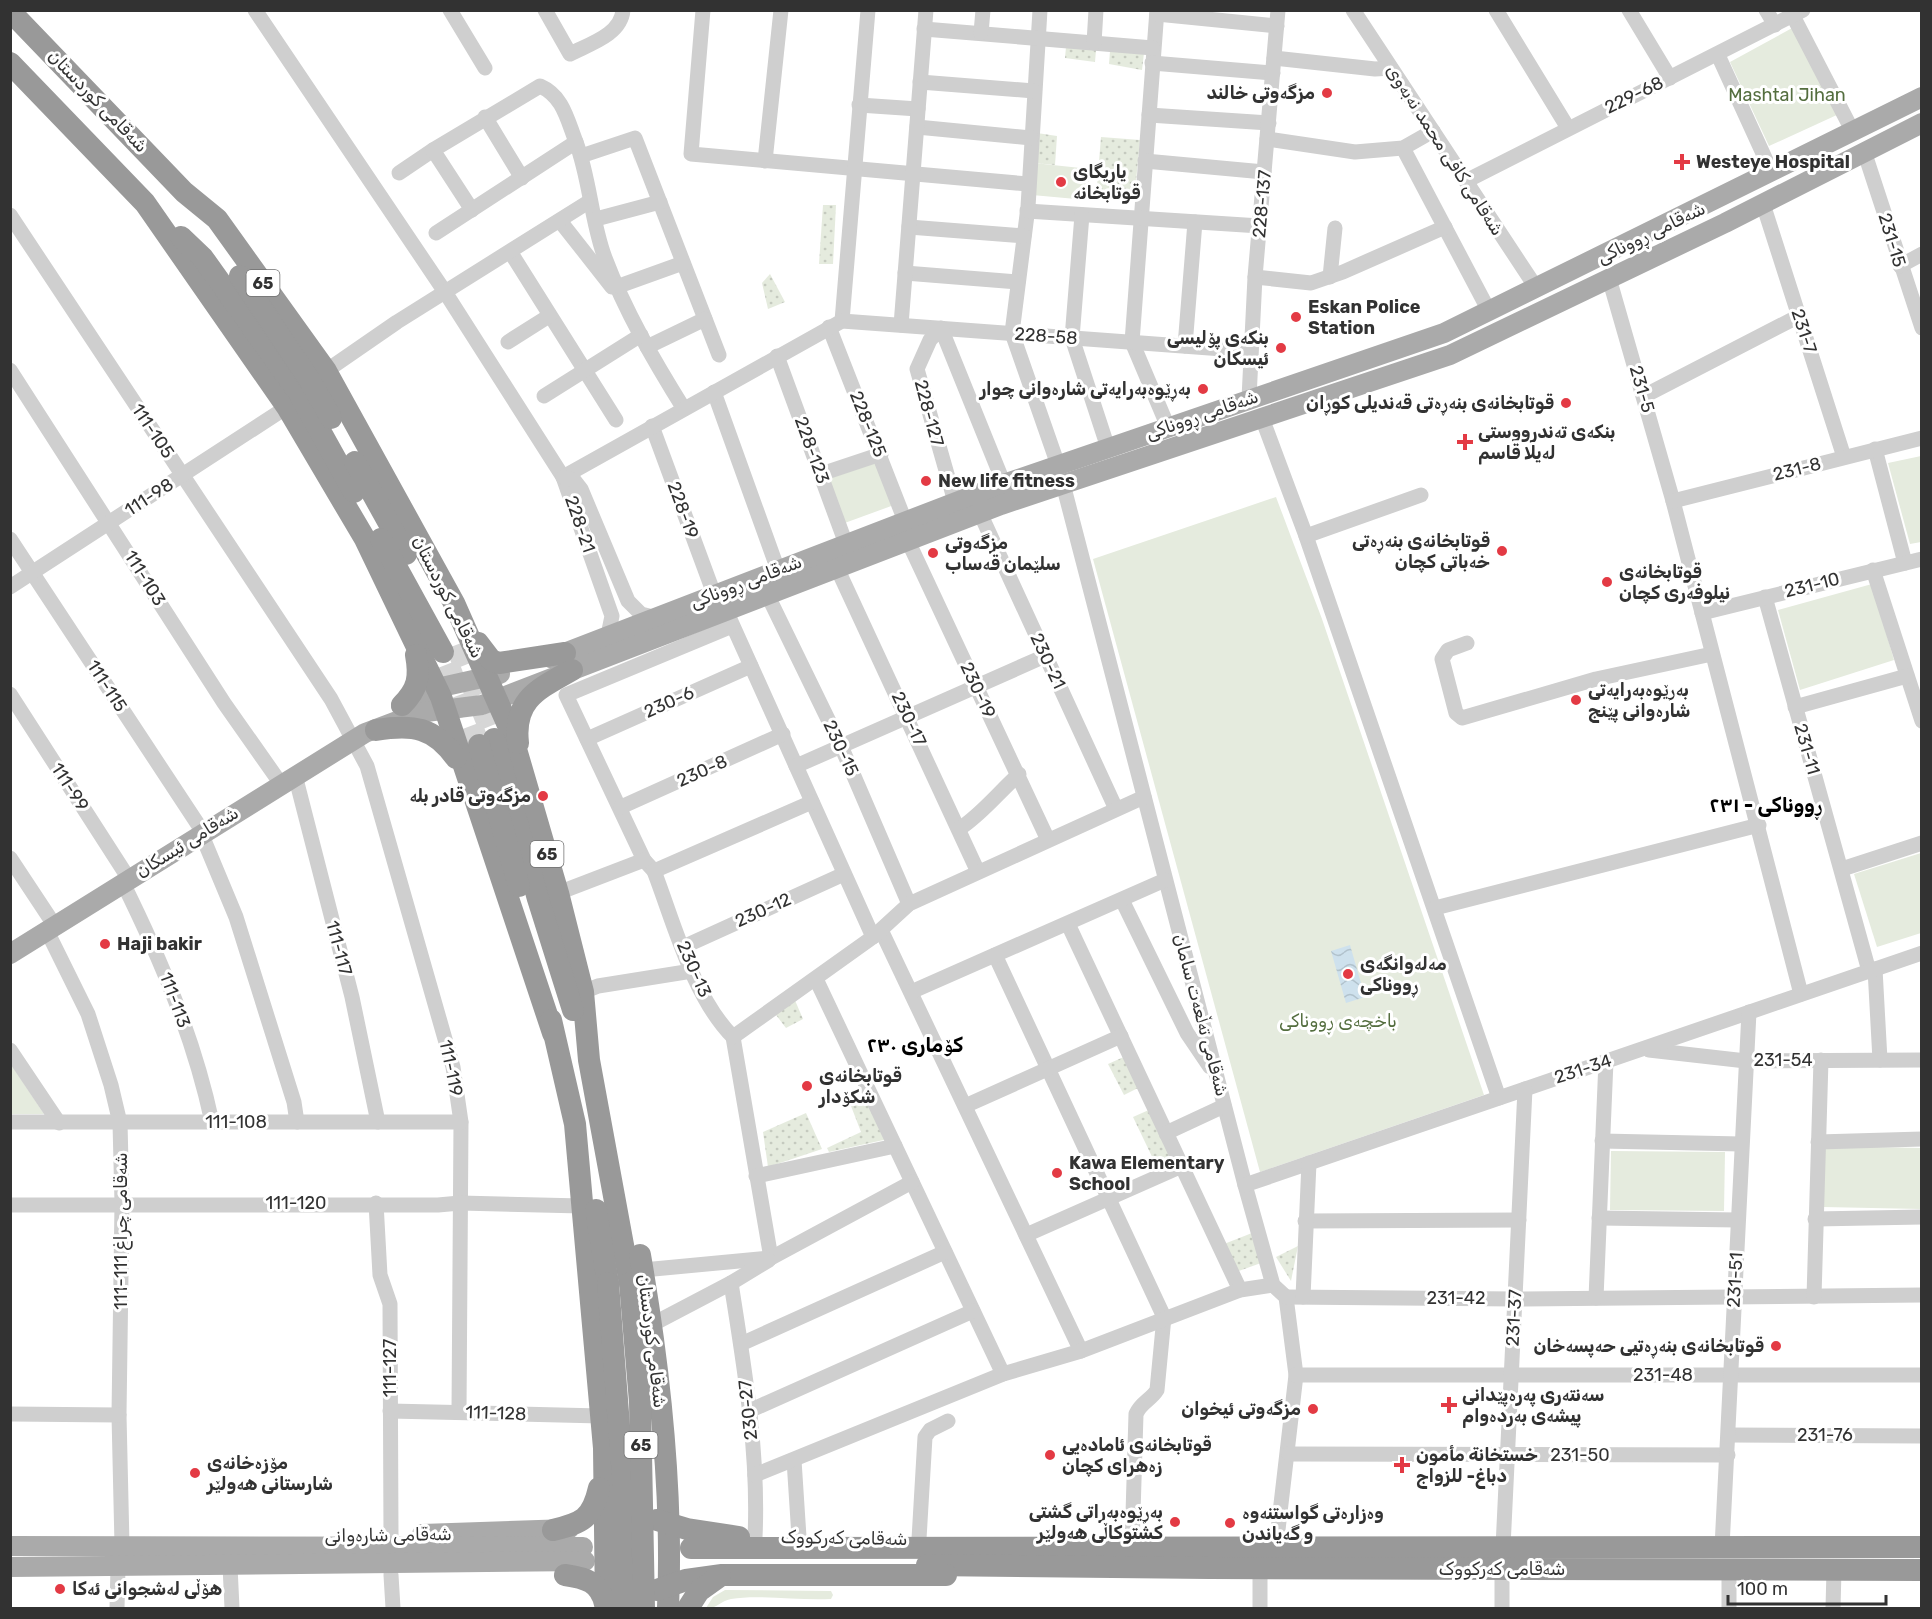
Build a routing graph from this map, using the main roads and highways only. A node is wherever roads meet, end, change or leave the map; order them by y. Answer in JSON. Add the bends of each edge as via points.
{"nodes":[{"id":1,"x":10,"y":11,"type":"edge"},
{"id":2,"x":10,"y":63,"type":"edge"},
{"id":3,"x":18,"y":77,"type":"edge"},
{"id":4,"x":1922,"y":97,"type":"edge"},
{"id":5,"x":1922,"y":123,"type":"edge"},
{"id":6,"x":184,"y":192,"type":"junction"},
{"id":7,"x":145,"y":203,"type":"junction"},
{"id":8,"x":1383,"y":355,"type":"junction"},
{"id":9,"x":1390,"y":376,"type":"junction"},
{"id":10,"x":1000,"y":492,"type":"junction"},
{"id":11,"x":907,"y":531,"type":"junction"},
{"id":12,"x":454,"y":603,"type":"junction"},
{"id":13,"x":397,"y":606,"type":"junction"},
{"id":14,"x":724,"y":610,"type":"junction"},
{"id":15,"x":412,"y":636,"type":"junction"},
{"id":16,"x":569,"y":662,"type":"junction"},
{"id":17,"x":488,"y":678,"type":"junction"},
{"id":18,"x":461,"y":682,"type":"joint"},
{"id":19,"x":437,"y":688,"type":"junction"},
{"id":20,"x":496,"y":700,"type":"junction"},
{"id":21,"x":402,"y":705,"type":"junction"},
{"id":22,"x":470,"y":708,"type":"joint"},
{"id":23,"x":445,"y":711,"type":"junction"},
{"id":24,"x":365,"y":734,"type":"junction"},
{"id":25,"x":466,"y":775,"type":"junction"},
{"id":26,"x":527,"y":784,"type":"junction"},
{"id":27,"x":10,"y":954,"type":"edge"},
{"id":28,"x":553,"y":1033,"type":"junction"},
{"id":29,"x":589,"y":1060,"type":"junction"},
{"id":30,"x":575,"y":1124,"type":"junction"},
{"id":31,"x":627,"y":1279,"type":"junction"},
{"id":32,"x":604,"y":1448,"type":"junction"},
{"id":33,"x":665,"y":1458,"type":"junction"},
{"id":34,"x":605,"y":1519,"type":"junction"},
{"id":35,"x":670,"y":1523,"type":"junction"},
{"id":36,"x":553,"y":1530,"type":"junction"},
{"id":37,"x":746,"y":1537,"type":"junction"},
{"id":38,"x":10,"y":1546,"type":"edge"},
{"id":39,"x":171,"y":1546,"type":"junction"},
{"id":40,"x":1753,"y":1547,"type":"junction"},
{"id":41,"x":1794,"y":1547,"type":"junction"},
{"id":42,"x":1922,"y":1547,"type":"edge"},
{"id":43,"x":691,"y":1555,"type":"tunnel mouth"},
{"id":44,"x":1084,"y":1557,"type":"junction"},
{"id":45,"x":1502,"y":1558,"type":"junction"},
{"id":46,"x":230,"y":1566,"type":"junction"},
{"id":47,"x":10,"y":1567,"type":"edge"},
{"id":48,"x":1756,"y":1569,"type":"junction"},
{"id":49,"x":1794,"y":1570,"type":"junction"},
{"id":50,"x":1922,"y":1570,"type":"edge"},
{"id":51,"x":566,"y":1575,"type":"joint"},
{"id":52,"x":722,"y":1575,"type":"junction"},
{"id":53,"x":669,"y":1586,"type":"junction"},
{"id":54,"x":610,"y":1602,"type":"edge"},
{"id":55,"x":644,"y":1608,"type":"edge"},
{"id":56,"x":668,"y":1608,"type":"edge"},
{"id":57,"x":688,"y":1608,"type":"edge"}],
"edges":[{"from":1,"to":6,"type":"highway","name":"شەقامی کوردستان","number":"65"},
{"from":2,"to":3,"type":"highway","name":"شەقامی کوردستان","number":"65"},
{"from":3,"to":7,"type":"highway","name":"شەقامی کوردستان","number":"65"},
{"from":4,"to":8,"type":"main road","name":"شەقامی ڕووناکی","via":[[1538,289],[1444,333]]},
{"from":5,"to":9,"type":"main road","name":"شەقامی ڕووناکی","via":[[1450,355]]},
{"from":6,"to":7,"type":"highway","name":"شەقامی کوردستان","number":"65","via":[[310,381],[449,648],[299,393],[203,258]]},
{"from":6,"to":12,"type":"highway","name":"شەقامی کوردستان","number":"65","via":[[217,219],[326,371]]},
{"from":7,"to":13,"type":"highway","name":"شەقامی کوردستان","number":"65","via":[[287,407],[365,539]]},
{"from":8,"to":9,"type":"main road"},
{"from":8,"to":10,"type":"main road","name":"شەقامی ڕووناکی","via":[[1058,465]]},
{"from":9,"to":10,"type":"main road","name":"شەقامی ڕووناکی","via":[[1063,484]]},
{"from":10,"to":11,"type":"main road","name":"شەقامی ڕووناکی","via":[[955,502]]},
{"from":10,"to":11,"type":"main road","name":"شەقامی ڕووناکی","via":[[980,513]]},
{"from":11,"to":14,"type":"main road","name":"شەقامی ڕووناکی","via":[[837,568]]},
{"from":11,"to":14,"type":"main road","name":"شەقامی ڕووناکی","via":[[846,544],[778,570]]},
{"from":12,"to":13,"type":"highway","via":[[468,647],[465,653],[437,666],[430,662]]},
{"from":12,"to":16,"type":"highway","via":[[495,662],[542,655]]},
{"from":12,"to":17,"type":"highway","name":"شەقامی کوردستان","number":"65"},
{"from":13,"to":15,"type":"highway","name":"شەقامی کوردستان","number":"65"},
{"from":14,"to":16,"type":"main road","name":"شەقامی ڕووناکی"},
{"from":14,"to":16,"type":"main road","name":"شەقامی ڕووناکی","via":[[653,617],[608,634]]},
{"from":15,"to":19,"type":"highway","name":"شەقامی کوردستان","number":"65"},
{"from":15,"to":21,"type":"highway","via":[[418,679],[414,693]]},
{"from":16,"to":17,"type":"main road","name":"شەقامی ڕووناکی"},
{"from":16,"to":20,"type":"main road","name":"شەقامی ڕووناکی"},
{"from":16,"to":26,"type":"highway","via":[[520,711],[517,731]]},
{"from":17,"to":18,"type":"main road","name":"شەقامی ڕووناکی"},
{"from":17,"to":20,"type":"highway","name":"شەقامی کوردستان","number":"65"},
{"from":18,"to":19,"type":"main road","name":"شەقامی ئیسکان"},
{"from":19,"to":21,"type":"main road","name":"شەقامی ئیسکان"},
{"from":19,"to":23,"type":"highway","name":"شەقامی کوردستان","number":"65"},
{"from":20,"to":22,"type":"main road","name":"شەقامی ڕووناکی"},
{"from":20,"to":26,"type":"highway","name":"شەقامی کوردستان","number":"65"},
{"from":21,"to":24,"type":"main road","name":"شەقامی ئیسکان"},
{"from":22,"to":23,"type":"main road","name":"شەقامی ئیسکان"},
{"from":23,"to":24,"type":"main road","name":"شەقامی ئیسکان","via":[[418,713]]},
{"from":23,"to":25,"type":"highway","name":"شەقامی کوردستان","number":"65"},
{"from":24,"to":25,"type":"highway","via":[[401,727],[433,733]]},
{"from":24,"to":27,"type":"main road","name":"شەقامی ئیسکان"},
{"from":25,"to":26,"type":"highway","via":[[464,741],[487,729],[496,729],[506,737]]},
{"from":25,"to":28,"type":"highway","name":"شەقامی کوردستان","number":"65"},
{"from":26,"to":29,"type":"highway","name":"شەقامی کوردستان","number":"65","via":[[583,992]]},
{"from":28,"to":29,"type":"highway","name":"شەقامی کوردستان","number":"65","via":[[540,960],[486,742]]},
{"from":28,"to":30,"type":"highway","name":"شەقامی کوردستان","number":"65"},
{"from":29,"to":31,"type":"highway","name":"شەقامی کوردستان","number":"65"},
{"from":30,"to":31,"type":"highway","name":"شەقامی کوردستان","number":"65","via":[[594,1197]]},
{"from":30,"to":32,"type":"highway","name":"شەقامی کوردستان","number":"65"},
{"from":31,"to":33,"type":"highway","name":"شەقامی کوردستان","number":"65","via":[[651,1325]]},
{"from":31,"to":54,"type":"highway","name":"شەقامی کوردستان","number":"65","bridge":true,"via":[[624,1490]]},
{"from":31,"to":55,"type":"highway","name":"شەقامی کوردستان","number":"65","bridge":true,"via":[[640,1402]]},
{"from":32,"to":34,"type":"highway","name":"شەقامی کوردستان","number":"65"},
{"from":32,"to":36,"type":"highway","via":[[592,1511],[577,1524]]},
{"from":33,"to":35,"type":"highway","name":"شەقامی کوردستان","number":"65"},
{"from":33,"to":37,"type":"highway","via":[[683,1516],[700,1526]]},
{"from":34,"to":35,"type":"highway","name":"شەقامی کەرکووک","via":[[650,1517]]},
{"from":34,"to":36,"type":"main road","name":"شەقامی شارەوانی","via":[[586,1527]]},
{"from":34,"to":54,"type":"highway","name":"شەقامی کوردستان","number":"65"},
{"from":35,"to":37,"type":"highway","name":"شەقامی کەرکووک"},
{"from":35,"to":53,"type":"highway","name":"شەقامی کوردستان","number":"65"},
{"from":36,"to":39,"type":"main road","name":"شەقامی شارەوانی","via":[[252,1537]]},
{"from":37,"to":44,"type":"highway","name":"شەقامی کەرکووک","via":[[1002,1539]]},
{"from":38,"to":39,"type":"main road","name":"شەقامی شارەوانی"},
{"from":39,"to":46,"type":"main road","name":"شەقامی شارەوانی","via":[[584,1554]]},
{"from":40,"to":41,"type":"highway","name":"شەقامی کەرکووک"},
{"from":40,"to":45,"type":"highway","name":"شەقامی کەرکووک"},
{"from":40,"to":48,"type":"highway","via":[[1762,1549],[1766,1555],[1764,1565]]},
{"from":41,"to":42,"type":"highway","name":"شەقامی کەرکووک"},
{"from":41,"to":49,"type":"highway","via":[[1786,1550],[1783,1557],[1786,1566]]},
{"from":43,"to":44,"type":"highway","name":"شەقامی کەرکووک"},
{"from":44,"to":45,"type":"highway","name":"شەقامی کەرکووک","via":[[1260,1568]]},
{"from":44,"to":45,"type":"highway","name":"شەقامی کەرکووک","via":[[1132,1547],[1276,1547]]},
{"from":44,"to":52,"type":"highway","name":"شەقامی کەرکووک","via":[[1007,1575]]},
{"from":45,"to":48,"type":"highway","name":"شەقامی کەرکووک"},
{"from":46,"to":47,"type":"main road","name":"شەقامی شارەوانی"},
{"from":46,"to":51,"type":"main road","name":"شەقامی شارەوانی","via":[[391,1575]]},
{"from":48,"to":49,"type":"highway","name":"شەقامی کەرکووک"},
{"from":49,"to":50,"type":"highway","name":"شەقامی کەرکووک"},
{"from":51,"to":54,"type":"highway","via":[[593,1581]]},
{"from":52,"to":53,"type":"highway","name":"شەقامی کەرکووک"},
{"from":52,"to":57,"type":"highway","via":[[699,1591]]},
{"from":53,"to":54,"type":"highway","name":"شەقامی کەرکووک","via":[[637,1593],[618,1591]]},
{"from":53,"to":56,"type":"highway","name":"شەقامی کوردستان","number":"65"}]}
